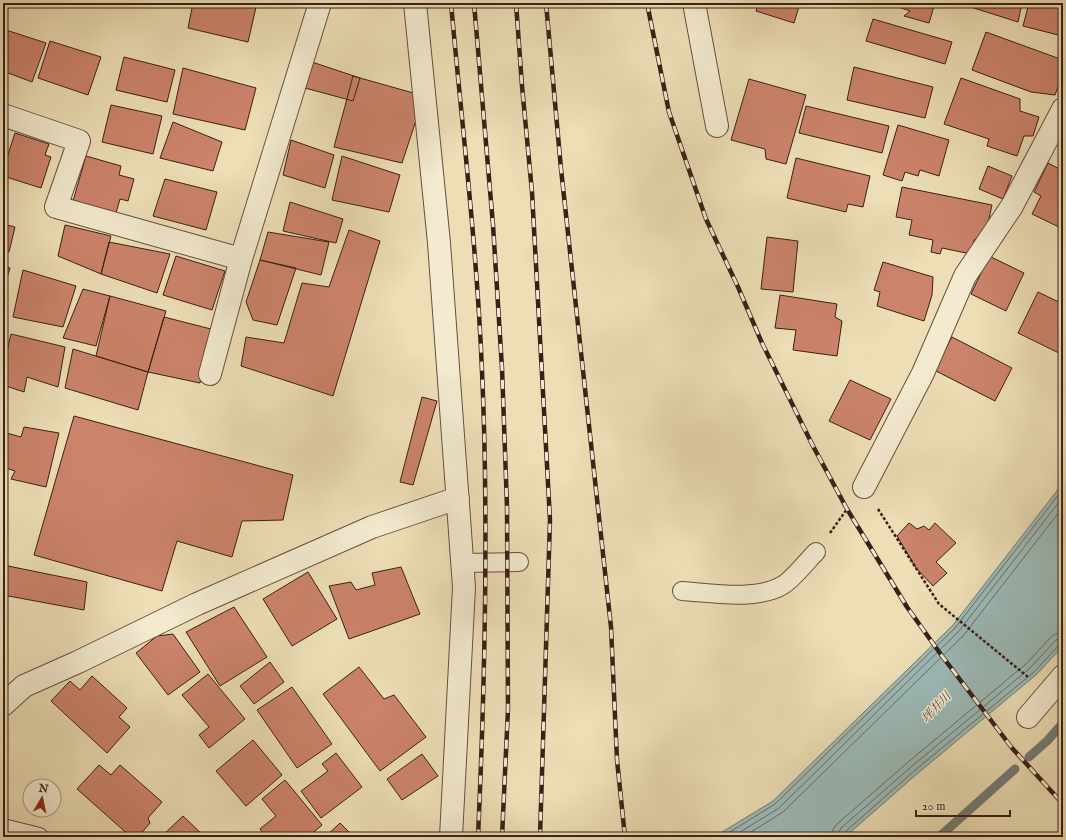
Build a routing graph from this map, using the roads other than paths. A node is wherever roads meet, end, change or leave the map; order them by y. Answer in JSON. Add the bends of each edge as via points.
{"nodes":[{"id":1,"x":320,"y":3,"type":"edge"},
{"id":2,"x":415,"y":3,"type":"edge"},
{"id":3,"x":694,"y":3,"type":"edge"},
{"id":4,"x":1063,"y":109,"type":"edge"},
{"id":5,"x":3,"y":115,"type":"edge"},
{"id":6,"x":717,"y":126,"type":"dead end"},
{"id":7,"x":241,"y":259,"type":"junction"},
{"id":8,"x":210,"y":374,"type":"dead end"},
{"id":9,"x":864,"y":487,"type":"road end"},
{"id":10,"x":458,"y":498,"type":"junction"},
{"id":11,"x":816,"y":552,"type":"road end"},
{"id":12,"x":519,"y":562,"type":"dead end"},
{"id":13,"x":462,"y":563,"type":"junction"},
{"id":14,"x":682,"y":591,"type":"dead end"},
{"id":15,"x":1063,"y":676,"type":"edge"},
{"id":16,"x":3,"y":705,"type":"edge"},
{"id":17,"x":1028,"y":717,"type":"dead end"},
{"id":18,"x":3,"y":828,"type":"edge"},
{"id":19,"x":39,"y":837,"type":"edge"},
{"id":20,"x":451,"y":837,"type":"edge"}],
"edges":[{"from":1,"to":7,"type":"street"},
{"from":2,"to":10,"type":"street","via":[[439,243]]},
{"from":3,"to":6,"type":"street"},
{"from":4,"to":9,"type":"street","via":[[1012,206],[965,276],[923,372]]},
{"from":5,"to":7,"type":"street","via":[[79,141],[56,207]]},
{"from":7,"to":8,"type":"street"},
{"from":10,"to":13,"type":"street"},
{"from":10,"to":16,"type":"street","via":[[372,527],[197,604],[24,686]]},
{"from":11,"to":14,"type":"lane","via":[[784,585],[767,592],[747,595]]},
{"from":12,"to":13,"type":"lane"},
{"from":13,"to":20,"type":"street","via":[[464,587]]},
{"from":15,"to":17,"type":"street"},
{"from":18,"to":19,"type":"lane"}]}
